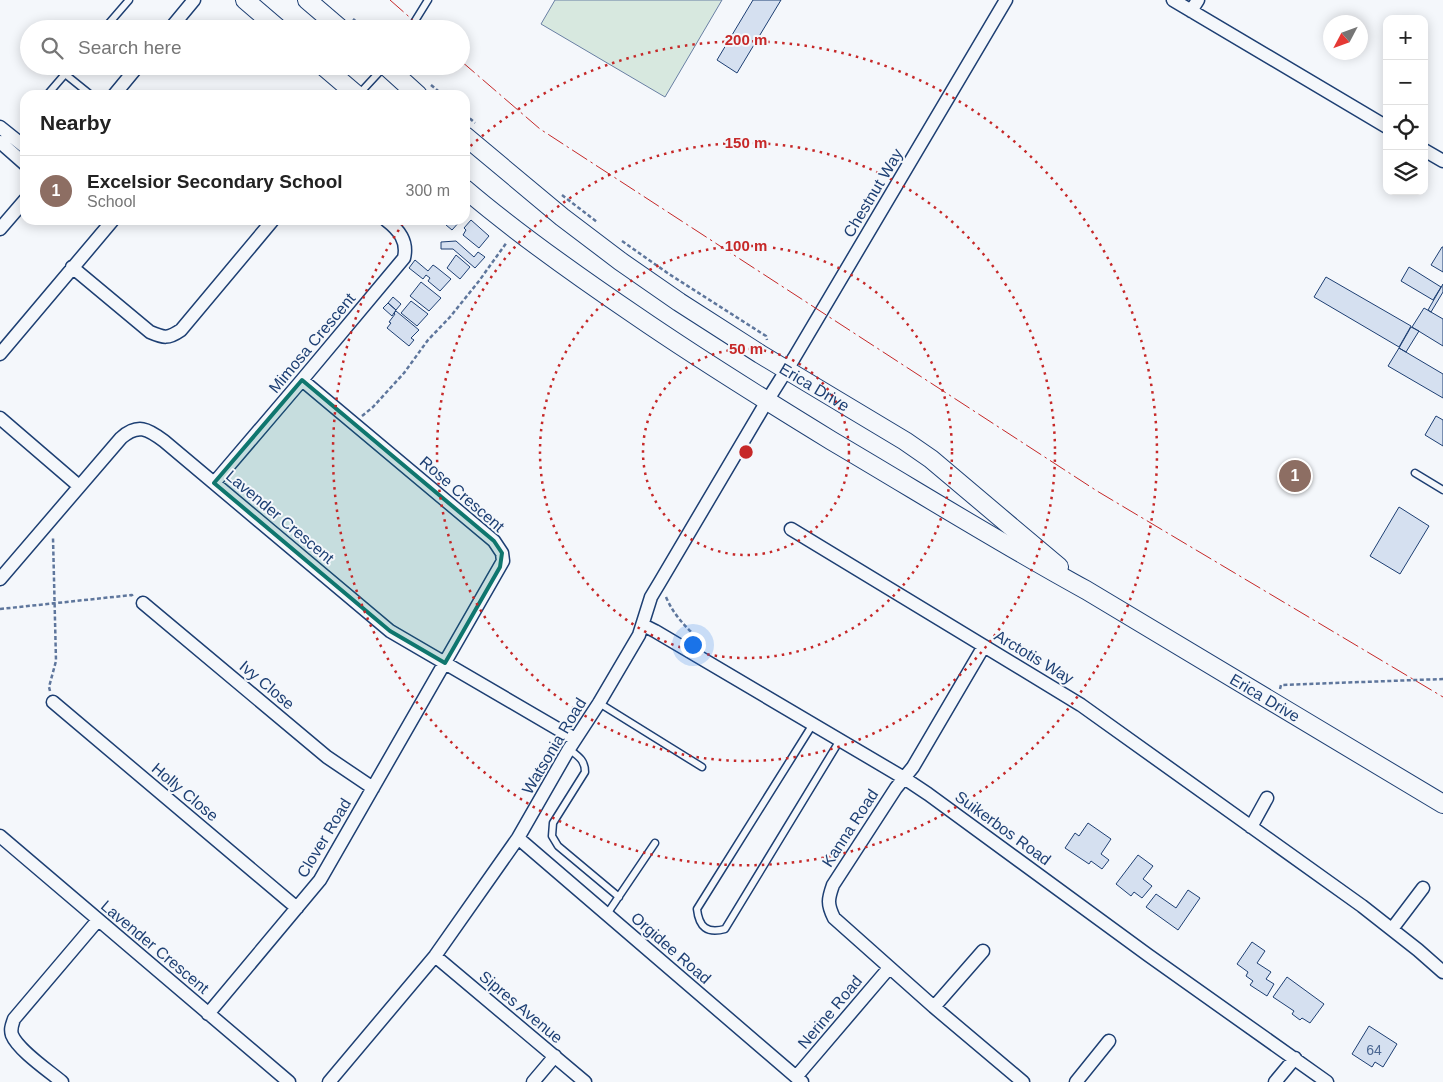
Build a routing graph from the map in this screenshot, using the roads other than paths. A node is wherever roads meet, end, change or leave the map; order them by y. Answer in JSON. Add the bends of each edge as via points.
{"nodes":[{"id":1,"x":129,"y":0,"type":"edge"},
{"id":2,"x":194,"y":0,"type":"edge"},
{"id":3,"x":245,"y":0,"type":"edge"},
{"id":4,"x":308,"y":0,"type":"edge"},
{"id":5,"x":428,"y":0,"type":"edge"},
{"id":6,"x":1006,"y":0,"type":"edge"},
{"id":7,"x":1173,"y":0,"type":"edge"},
{"id":8,"x":1194,"y":6,"type":"edge"},
{"id":9,"x":112,"y":20,"type":"edge"},
{"id":10,"x":177,"y":20,"type":"edge"},
{"id":11,"x":268,"y":20,"type":"edge"},
{"id":12,"x":331,"y":20,"type":"edge"},
{"id":13,"x":416,"y":20,"type":"edge"},
{"id":14,"x":64,"y":75,"type":"edge"},
{"id":15,"x":66,"y":75,"type":"edge"},
{"id":16,"x":127,"y":75,"type":"edge"},
{"id":17,"x":334,"y":75,"type":"edge"},
{"id":18,"x":376,"y":75,"type":"edge"},
{"id":19,"x":395,"y":75,"type":"edge"},
{"id":20,"x":51,"y":90,"type":"edge"},
{"id":21,"x":84,"y":90,"type":"edge"},
{"id":22,"x":117,"y":90,"type":"edge"},
{"id":23,"x":351,"y":90,"type":"edge"},
{"id":24,"x":362,"y":90,"type":"edge"},
{"id":25,"x":412,"y":90,"type":"edge"},
{"id":26,"x":1383,"y":124,"type":"edge"},
{"id":27,"x":0,"y":127,"type":"edge"},
{"id":28,"x":472,"y":132,"type":"edge"},
{"id":29,"x":0,"y":142,"type":"edge"},
{"id":30,"x":20,"y":143,"type":"edge"},
{"id":31,"x":1428,"y":152,"type":"edge"},
{"id":32,"x":20,"y":160,"type":"edge"},
{"id":33,"x":1443,"y":161,"type":"edge"},
{"id":34,"x":470,"y":192,"type":"edge"},
{"id":35,"x":20,"y":206,"type":"edge"},
{"id":36,"x":109,"y":225,"type":"edge"},
{"id":37,"x":269,"y":225,"type":"edge"},
{"id":38,"x":393,"y":225,"type":"edge"},
{"id":39,"x":0,"y":229,"type":"edge"},
{"id":40,"x":72,"y":267,"type":"junction"},
{"id":41,"x":0,"y":354,"type":"edge"},
{"id":42,"x":786,"y":371,"type":"junction"},
{"id":43,"x":302,"y":380,"type":"junction"},
{"id":44,"x":767,"y":401,"type":"junction"},
{"id":45,"x":0,"y":418,"type":"edge"},
{"id":46,"x":1415,"y":473,"type":"dead end"},
{"id":47,"x":214,"y":483,"type":"junction"},
{"id":48,"x":79,"y":486,"type":"junction"},
{"id":49,"x":1443,"y":490,"type":"edge"},
{"id":50,"x":791,"y":529,"type":"dead end"},
{"id":51,"x":0,"y":579,"type":"edge"},
{"id":52,"x":1086,"y":590,"type":"junction"},
{"id":53,"x":143,"y":603,"type":"dead end"},
{"id":54,"x":643,"y":625,"type":"junction"},
{"id":55,"x":984,"y":646,"type":"junction"},
{"id":56,"x":445,"y":663,"type":"junction"},
{"id":57,"x":53,"y":702,"type":"dead end"},
{"id":58,"x":599,"y":704,"type":"junction"},
{"id":59,"x":813,"y":724,"type":"junction"},
{"id":60,"x":840,"y":740,"type":"junction"},
{"id":61,"x":572,"y":744,"type":"junction"},
{"id":62,"x":702,"y":767,"type":"dead end"},
{"id":63,"x":904,"y":778,"type":"junction"},
{"id":64,"x":374,"y":788,"type":"junction"},
{"id":65,"x":1267,"y":798,"type":"dead end"},
{"id":66,"x":1443,"y":804,"type":"edge"},
{"id":67,"x":1251,"y":827,"type":"junction"},
{"id":68,"x":0,"y":836,"type":"edge"},
{"id":69,"x":518,"y":838,"type":"junction"},
{"id":70,"x":656,"y":843,"type":"dead end"},
{"id":71,"x":1423,"y":888,"type":"dead end"},
{"id":72,"x":619,"y":897,"type":"junction"},
{"id":73,"x":297,"y":908,"type":"junction"},
{"id":74,"x":607,"y":914,"type":"junction"},
{"id":75,"x":98,"y":920,"type":"junction"},
{"id":76,"x":1392,"y":929,"type":"junction"},
{"id":77,"x":983,"y":951,"type":"dead end"},
{"id":78,"x":435,"y":956,"type":"junction"},
{"id":79,"x":889,"y":968,"type":"junction"},
{"id":80,"x":1443,"y":972,"type":"edge"},
{"id":81,"x":934,"y":1007,"type":"junction"},
{"id":82,"x":208,"y":1014,"type":"junction"},
{"id":83,"x":1109,"y":1041,"type":"dead end"},
{"id":84,"x":555,"y":1056,"type":"junction"},
{"id":85,"x":1295,"y":1058,"type":"junction"},
{"id":86,"x":799,"y":1080,"type":"edge"},
{"id":87,"x":62,"y":1082,"type":"edge"},
{"id":88,"x":289,"y":1082,"type":"edge"},
{"id":89,"x":329,"y":1082,"type":"edge"},
{"id":90,"x":533,"y":1082,"type":"edge"},
{"id":91,"x":585,"y":1082,"type":"edge"},
{"id":92,"x":1023,"y":1082,"type":"edge"},
{"id":93,"x":1076,"y":1082,"type":"edge"},
{"id":94,"x":1275,"y":1082,"type":"edge"},
{"id":95,"x":1327,"y":1082,"type":"edge"}],
"edges":[{"from":1,"to":9,"type":"lane"},
{"from":2,"to":10,"type":"street"},
{"from":3,"to":11,"type":"main road"},
{"from":4,"to":12,"type":"main road"},
{"from":5,"to":13,"type":"lane"},
{"from":6,"to":42,"type":"street","name":"Chestnut Way"},
{"from":7,"to":8,"type":"street"},
{"from":8,"to":26,"type":"street"},
{"from":14,"to":20,"type":"lane"},
{"from":15,"to":21,"type":"lane"},
{"from":16,"to":22,"type":"street"},
{"from":17,"to":23,"type":"main road"},
{"from":18,"to":24,"type":"lane"},
{"from":19,"to":25,"type":"main road"},
{"from":27,"to":30,"type":"street"},
{"from":28,"to":42,"type":"main road","name":"Erica Drive","via":[[562,217],[679,302]]},
{"from":29,"to":32,"type":"street"},
{"from":31,"to":33,"type":"street"},
{"from":34,"to":44,"type":"main road","name":"Erica Drive","via":[[568,270]]},
{"from":35,"to":39,"type":"street"},
{"from":36,"to":40,"type":"street"},
{"from":37,"to":40,"type":"street","via":[[181,330],[171,336],[150,332]]},
{"from":38,"to":43,"type":"street","name":"Mimosa Crescent","via":[[405,244],[404,258]]},
{"from":40,"to":41,"type":"street"},
{"from":42,"to":44,"type":"street","name":"Chestnut Way"},
{"from":42,"to":52,"type":"main road","name":"Erica Drive","via":[[931,459]]},
{"from":43,"to":47,"type":"street","name":"Mimosa Crescent"},
{"from":43,"to":56,"type":"street","name":"Rose Crescent","via":[[494,541],[502,553],[500,567]]},
{"from":44,"to":52,"type":"main road","name":"Erica Drive"},
{"from":44,"to":54,"type":"street","name":"Watsonia Road","via":[[651,596]]},
{"from":45,"to":48,"type":"street"},
{"from":46,"to":49,"type":"lane"},
{"from":47,"to":48,"type":"street","name":"Lavender Crescent","via":[[164,440],[142,429],[127,432]]},
{"from":47,"to":56,"type":"street","name":"Lavender Crescent","via":[[390,632]]},
{"from":48,"to":51,"type":"street","name":"Lavender Crescent"},
{"from":50,"to":55,"type":"street","name":"Arctotis Way"},
{"from":52,"to":66,"type":"main road","name":"Erica Drive"},
{"from":53,"to":64,"type":"street","name":"Ivy Close","via":[[327,757]]},
{"from":54,"to":58,"type":"street","name":"Watsonia Road"},
{"from":54,"to":59,"type":"street","name":"Suikerbos Road"},
{"from":55,"to":63,"type":"street","name":"Kanna Road"},
{"from":55,"to":67,"type":"street","name":"Arctotis Way","via":[[1081,705]]},
{"from":56,"to":61,"type":"street","name":"Lavender Crescent"},
{"from":56,"to":64,"type":"street","name":"Clover Road"},
{"from":57,"to":73,"type":"street","name":"Holly Close"},
{"from":58,"to":61,"type":"street","name":"Watsonia Road"},
{"from":58,"to":62,"type":"lane"},
{"from":59,"to":60,"type":"street","name":"Suikerbos Road"},
{"from":59,"to":60,"type":"lane","via":[[697,909],[698,919],[705,928],[724,929]]},
{"from":60,"to":63,"type":"street","name":"Suikerbos Road"},
{"from":61,"to":69,"type":"street","name":"Watsonia Road"},
{"from":61,"to":72,"type":"lane","via":[[585,765],[584,772],[553,823],[552,836],[558,846]]},
{"from":63,"to":79,"type":"street","name":"Kanna Road","via":[[832,885],[828,900],[834,918]]},
{"from":63,"to":85,"type":"street","name":"Suikerbos Road"},
{"from":64,"to":73,"type":"street","name":"Clover Road","via":[[320,880]]},
{"from":65,"to":67,"type":"street"},
{"from":67,"to":76,"type":"street","name":"Arctotis Way"},
{"from":68,"to":75,"type":"street","name":"Lavender Crescent"},
{"from":69,"to":74,"type":"street","name":"Orgidee Road"},
{"from":69,"to":78,"type":"street","name":"Watsonia Road"},
{"from":70,"to":72,"type":"lane"},
{"from":71,"to":76,"type":"street"},
{"from":72,"to":74,"type":"lane"},
{"from":73,"to":82,"type":"street","name":"Clover Road"},
{"from":74,"to":86,"type":"street","name":"Orgidee Road"},
{"from":75,"to":82,"type":"street","name":"Lavender Crescent"},
{"from":75,"to":87,"type":"street","via":[[11,1027],[23,1049]]},
{"from":76,"to":80,"type":"street","name":"Arctotis Way"},
{"from":77,"to":81,"type":"street"},
{"from":78,"to":84,"type":"street","name":"Sipres Avenue"},
{"from":78,"to":89,"type":"street","name":"Watsonia Road"},
{"from":79,"to":81,"type":"street","name":"Kanna Road"},
{"from":79,"to":86,"type":"street","name":"Nerine Road"},
{"from":81,"to":92,"type":"street","name":"Kanna Road"},
{"from":82,"to":88,"type":"street","name":"Lavender Crescent"},
{"from":83,"to":93,"type":"street"},
{"from":84,"to":90,"type":"street"},
{"from":84,"to":91,"type":"street","name":"Sipres Avenue"},
{"from":85,"to":94,"type":"street"},
{"from":85,"to":95,"type":"street","name":"Suikerbos Road"}]}
